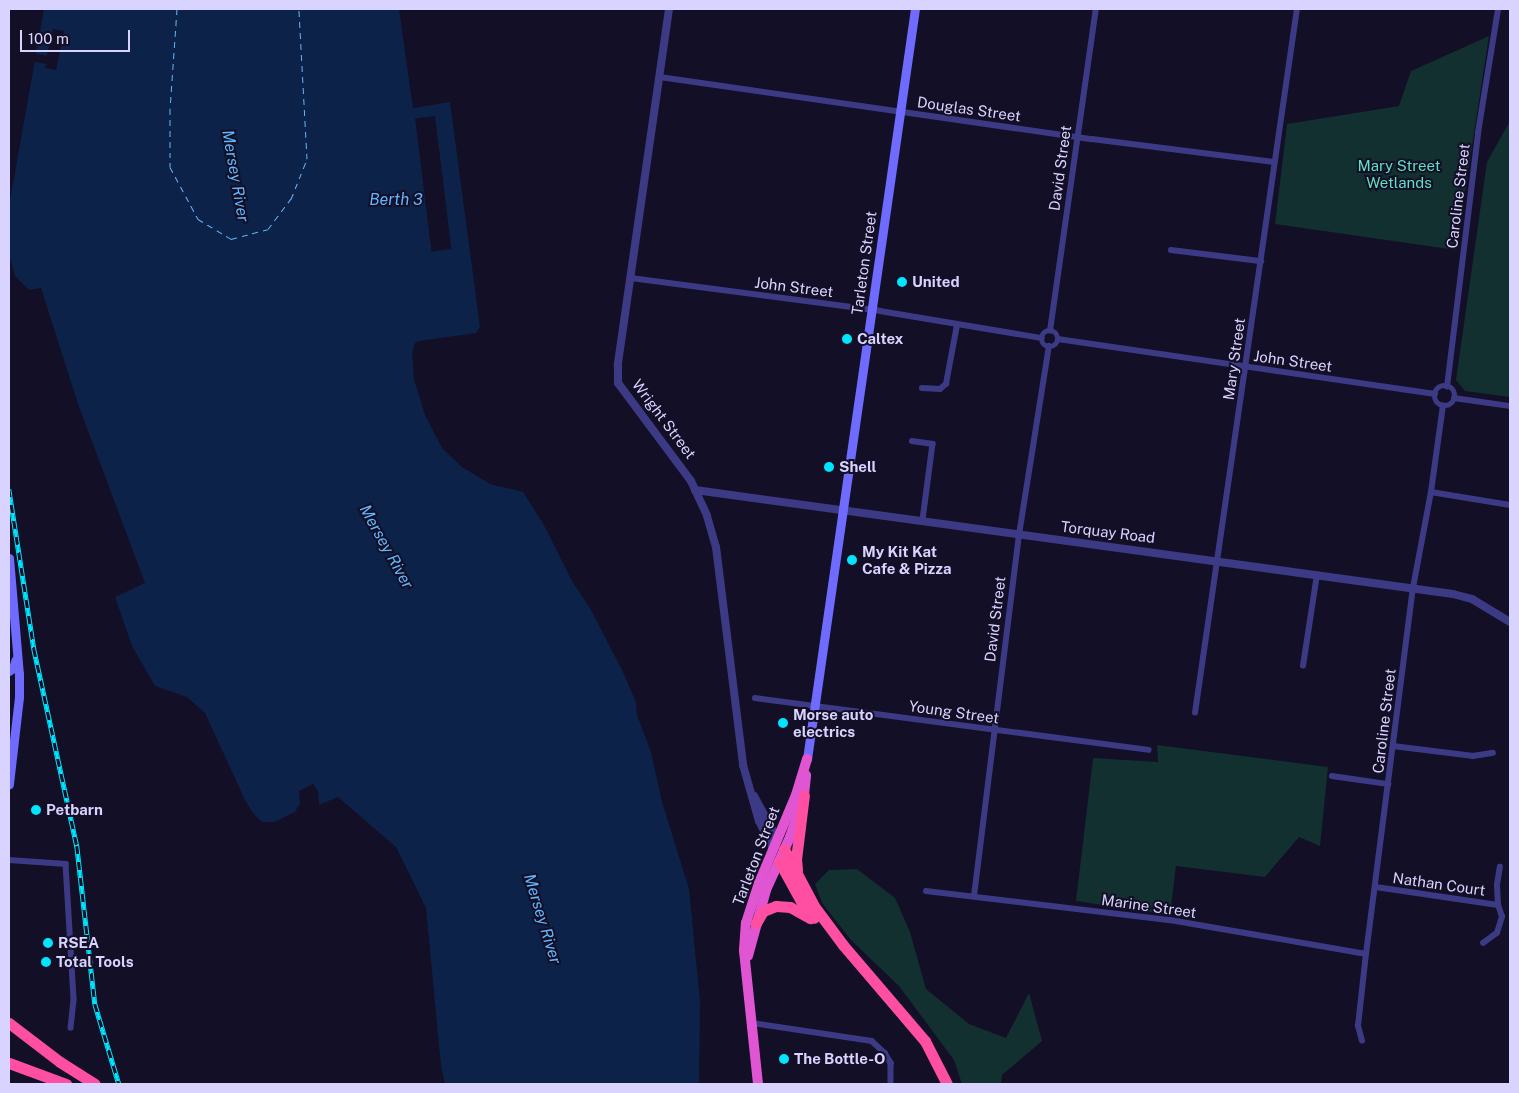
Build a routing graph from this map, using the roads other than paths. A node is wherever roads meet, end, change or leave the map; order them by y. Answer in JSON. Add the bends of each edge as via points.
{"nodes":[{"id":1,"x":669,"y":9,"type":"edge"},
{"id":2,"x":915,"y":9,"type":"edge"},
{"id":3,"x":1096,"y":9,"type":"edge"},
{"id":4,"x":1298,"y":9,"type":"edge"},
{"id":5,"x":1498,"y":9,"type":"edge"},
{"id":6,"x":660,"y":77,"type":"junction"},
{"id":7,"x":901,"y":112,"type":"junction"},
{"id":8,"x":1077,"y":137,"type":"junction"},
{"id":9,"x":1275,"y":162,"type":"junction"},
{"id":10,"x":1171,"y":250,"type":"dead end"},
{"id":11,"x":1261,"y":261,"type":"junction"},
{"id":12,"x":630,"y":278,"type":"junction"},
{"id":13,"x":872,"y":310,"type":"junction"},
{"id":14,"x":957,"y":325,"type":"junction"},
{"id":15,"x":1050,"y":330,"type":"junction"},
{"id":16,"x":1042,"y":338,"type":"junction"},
{"id":17,"x":1058,"y":340,"type":"junction"},
{"id":18,"x":1049,"y":346,"type":"junction"},
{"id":19,"x":1245,"y":366,"type":"junction"},
{"id":20,"x":1447,"y":387,"type":"junction"},
{"id":21,"x":922,"y":388,"type":"dead end"},
{"id":22,"x":1435,"y":394,"type":"junction"},
{"id":23,"x":1454,"y":398,"type":"junction"},
{"id":24,"x":1443,"y":406,"type":"junction"},
{"id":25,"x":1510,"y":406,"type":"edge"},
{"id":26,"x":912,"y":441,"type":"dead end"},
{"id":27,"x":696,"y":490,"type":"junction"},
{"id":28,"x":1431,"y":492,"type":"junction"},
{"id":29,"x":1510,"y":504,"type":"edge"},
{"id":30,"x":843,"y":509,"type":"junction"},
{"id":31,"x":923,"y":520,"type":"junction"},
{"id":32,"x":1019,"y":535,"type":"junction"},
{"id":33,"x":9,"y":558,"type":"edge"},
{"id":34,"x":1217,"y":560,"type":"junction"},
{"id":35,"x":1317,"y":575,"type":"junction"},
{"id":36,"x":1413,"y":588,"type":"junction"},
{"id":37,"x":1510,"y":622,"type":"edge"},
{"id":38,"x":17,"y":644,"type":"junction"},
{"id":39,"x":1302,"y":666,"type":"dead end"},
{"id":40,"x":9,"y":671,"type":"edge"},
{"id":41,"x":755,"y":698,"type":"dead end"},
{"id":42,"x":816,"y":706,"type":"junction"},
{"id":43,"x":1195,"y":713,"type":"dead end"},
{"id":44,"x":993,"y":730,"type":"junction"},
{"id":45,"x":1393,"y":746,"type":"junction"},
{"id":46,"x":1150,"y":750,"type":"dead end"},
{"id":47,"x":1493,"y":753,"type":"dead end"},
{"id":48,"x":807,"y":760,"type":"junction"},
{"id":49,"x":1332,"y":776,"type":"dead end"},
{"id":50,"x":9,"y":784,"type":"edge"},
{"id":51,"x":1388,"y":784,"type":"junction"},
{"id":52,"x":804,"y":795,"type":"junction"},
{"id":53,"x":779,"y":846,"type":"junction"},
{"id":54,"x":9,"y":860,"type":"edge"},
{"id":55,"x":779,"y":861,"type":"junction"},
{"id":56,"x":1500,"y":868,"type":"dead end"},
{"id":57,"x":798,"y":874,"type":"junction"},
{"id":58,"x":1376,"y":887,"type":"junction"},
{"id":59,"x":926,"y":891,"type":"dead end"},
{"id":60,"x":974,"y":896,"type":"junction"},
{"id":61,"x":1498,"y":905,"type":"junction"},
{"id":62,"x":756,"y":923,"type":"junction"},
{"id":63,"x":820,"y":924,"type":"junction"},
{"id":64,"x":1483,"y":943,"type":"dead end"},
{"id":65,"x":843,"y":945,"type":"junction"},
{"id":66,"x":1366,"y":954,"type":"junction"},
{"id":67,"x":746,"y":966,"type":"junction"},
{"id":68,"x":885,"y":992,"type":"junction"},
{"id":69,"x":9,"y":1022,"type":"edge"},
{"id":70,"x":752,"y":1024,"type":"junction"},
{"id":71,"x":71,"y":1028,"type":"dead end"},
{"id":72,"x":1362,"y":1041,"type":"dead end"},
{"id":73,"x":9,"y":1063,"type":"edge"},
{"id":74,"x":66,"y":1084,"type":"edge"},
{"id":75,"x":95,"y":1084,"type":"edge"},
{"id":76,"x":758,"y":1084,"type":"edge"},
{"id":77,"x":891,"y":1084,"type":"edge"},
{"id":78,"x":939,"y":1084,"type":"edge"},
{"id":79,"x":947,"y":1084,"type":"edge"}],
"edges":[{"from":1,"to":6,"type":"street","name":"Wright Street"},
{"from":2,"to":7,"type":"main road","name":"Tarleton Street"},
{"from":3,"to":8,"type":"street","name":"David Street"},
{"from":4,"to":9,"type":"street","name":"Mary Street"},
{"from":5,"to":20,"type":"street","name":"Caroline Street","via":[[1478,133]]},
{"from":6,"to":7,"type":"street","name":"Douglas Street"},
{"from":6,"to":12,"type":"street","name":"Wright Street"},
{"from":7,"to":8,"type":"street","name":"Douglas Street"},
{"from":7,"to":13,"type":"main road","name":"Tarleton Street"},
{"from":8,"to":9,"type":"street","name":"Douglas Street"},
{"from":8,"to":15,"type":"street","name":"David Street"},
{"from":9,"to":11,"type":"street","name":"Mary Street"},
{"from":10,"to":11,"type":"street"},
{"from":11,"to":19,"type":"street","name":"Mary Street"},
{"from":12,"to":13,"type":"street","name":"John Street"},
{"from":12,"to":27,"type":"street","name":"Wright Street","via":[[618,383]]},
{"from":13,"to":14,"type":"street","name":"John Street"},
{"from":13,"to":30,"type":"main road","name":"Tarleton Street"},
{"from":14,"to":16,"type":"street","name":"John Street"},
{"from":14,"to":21,"type":"street","via":[[946,384],[940,389]]},
{"from":15,"to":16,"type":"street"},
{"from":15,"to":17,"type":"street","via":[[1057,334]]},
{"from":16,"to":18,"type":"street"},
{"from":17,"to":18,"type":"street","via":[[1054,346]]},
{"from":17,"to":19,"type":"street","name":"John Street"},
{"from":18,"to":32,"type":"street","name":"David Street"},
{"from":19,"to":22,"type":"street","name":"John Street"},
{"from":19,"to":34,"type":"street","name":"Mary Street"},
{"from":20,"to":22,"type":"street","via":[[1440,388]]},
{"from":20,"to":23,"type":"street","via":[[1452,390]]},
{"from":22,"to":24,"type":"street"},
{"from":23,"to":24,"type":"street"},
{"from":23,"to":25,"type":"street"},
{"from":24,"to":28,"type":"street","name":"Caroline Street"},
{"from":26,"to":31,"type":"street","via":[[933,444]]},
{"from":27,"to":30,"type":"street","name":"Torquay Road"},
{"from":27,"to":53,"type":"street","name":"Wright Street","via":[[716,547],[741,752],[748,783]]},
{"from":28,"to":29,"type":"street"},
{"from":28,"to":36,"type":"street","name":"Caroline Street"},
{"from":30,"to":31,"type":"street","name":"Torquay Road"},
{"from":30,"to":42,"type":"main road","name":"Tarleton Street"},
{"from":31,"to":32,"type":"street","name":"Torquay Road"},
{"from":32,"to":34,"type":"street","name":"Torquay Road"},
{"from":32,"to":44,"type":"street","name":"David Street"},
{"from":33,"to":38,"type":"main road"},
{"from":34,"to":35,"type":"street","name":"Torquay Road"},
{"from":34,"to":43,"type":"street","name":"Mary Street"},
{"from":35,"to":36,"type":"street","name":"Torquay Road"},
{"from":35,"to":39,"type":"street"},
{"from":36,"to":37,"type":"street","name":"Torquay Road","via":[[1472,599]]},
{"from":36,"to":45,"type":"street","name":"Caroline Street"},
{"from":38,"to":40,"type":"main road","via":[[15,665]]},
{"from":38,"to":50,"type":"main road","via":[[19,697]]},
{"from":41,"to":42,"type":"street","name":"Young Street"},
{"from":42,"to":44,"type":"street","name":"Young Street"},
{"from":42,"to":48,"type":"main road","name":"Tarleton Street"},
{"from":44,"to":46,"type":"street","name":"Young Street"},
{"from":44,"to":60,"type":"street","name":"David Street"},
{"from":45,"to":47,"type":"street","via":[[1473,756]]},
{"from":45,"to":51,"type":"street","name":"Caroline Street"},
{"from":48,"to":52,"type":"highway","name":"Tarleton Street"},
{"from":48,"to":53,"type":"highway","name":"Tarleton Street"},
{"from":49,"to":51,"type":"street"},
{"from":51,"to":58,"type":"street","name":"Caroline Street"},
{"from":52,"to":53,"type":"highway","name":"Tarleton Street"},
{"from":52,"to":57,"type":"highway","via":[[796,859]]},
{"from":53,"to":55,"type":"highway","name":"Tarleton Street"},
{"from":53,"to":57,"type":"highway"},
{"from":53,"to":67,"type":"highway","name":"Tarleton Street","via":[[756,892],[746,923]]},
{"from":54,"to":71,"type":"street","via":[[66,864],[74,1000]]},
{"from":55,"to":62,"type":"highway","name":"Tarleton Street"},
{"from":55,"to":63,"type":"highway","via":[[802,903]]},
{"from":56,"to":61,"type":"street","name":"Nathan Court"},
{"from":57,"to":65,"type":"highway","via":[[814,906]]},
{"from":58,"to":61,"type":"street","name":"Nathan Court"},
{"from":58,"to":66,"type":"street","name":"Caroline Street"},
{"from":59,"to":60,"type":"street","name":"Marine Street"},
{"from":60,"to":66,"type":"street","name":"Marine Street","via":[[1170,920]]},
{"from":61,"to":64,"type":"street","name":"Nathan Court","via":[[1502,918],[1498,933]]},
{"from":62,"to":63,"type":"highway","via":[[763,911],[780,905],[796,909]]},
{"from":62,"to":67,"type":"highway","name":"Tarleton Street"},
{"from":63,"to":65,"type":"highway"},
{"from":65,"to":68,"type":"highway"},
{"from":66,"to":72,"type":"street","name":"Caroline Street","via":[[1358,1026]]},
{"from":67,"to":70,"type":"highway","name":"Tarleton Street"},
{"from":68,"to":78,"type":"highway"},
{"from":68,"to":79,"type":"highway","via":[[925,1041]]},
{"from":69,"to":75,"type":"highway","via":[[60,1062]]},
{"from":70,"to":76,"type":"highway","name":"Tarleton Street"},
{"from":70,"to":77,"type":"street","via":[[872,1041],[891,1062]]},
{"from":73,"to":74,"type":"highway"}]}
